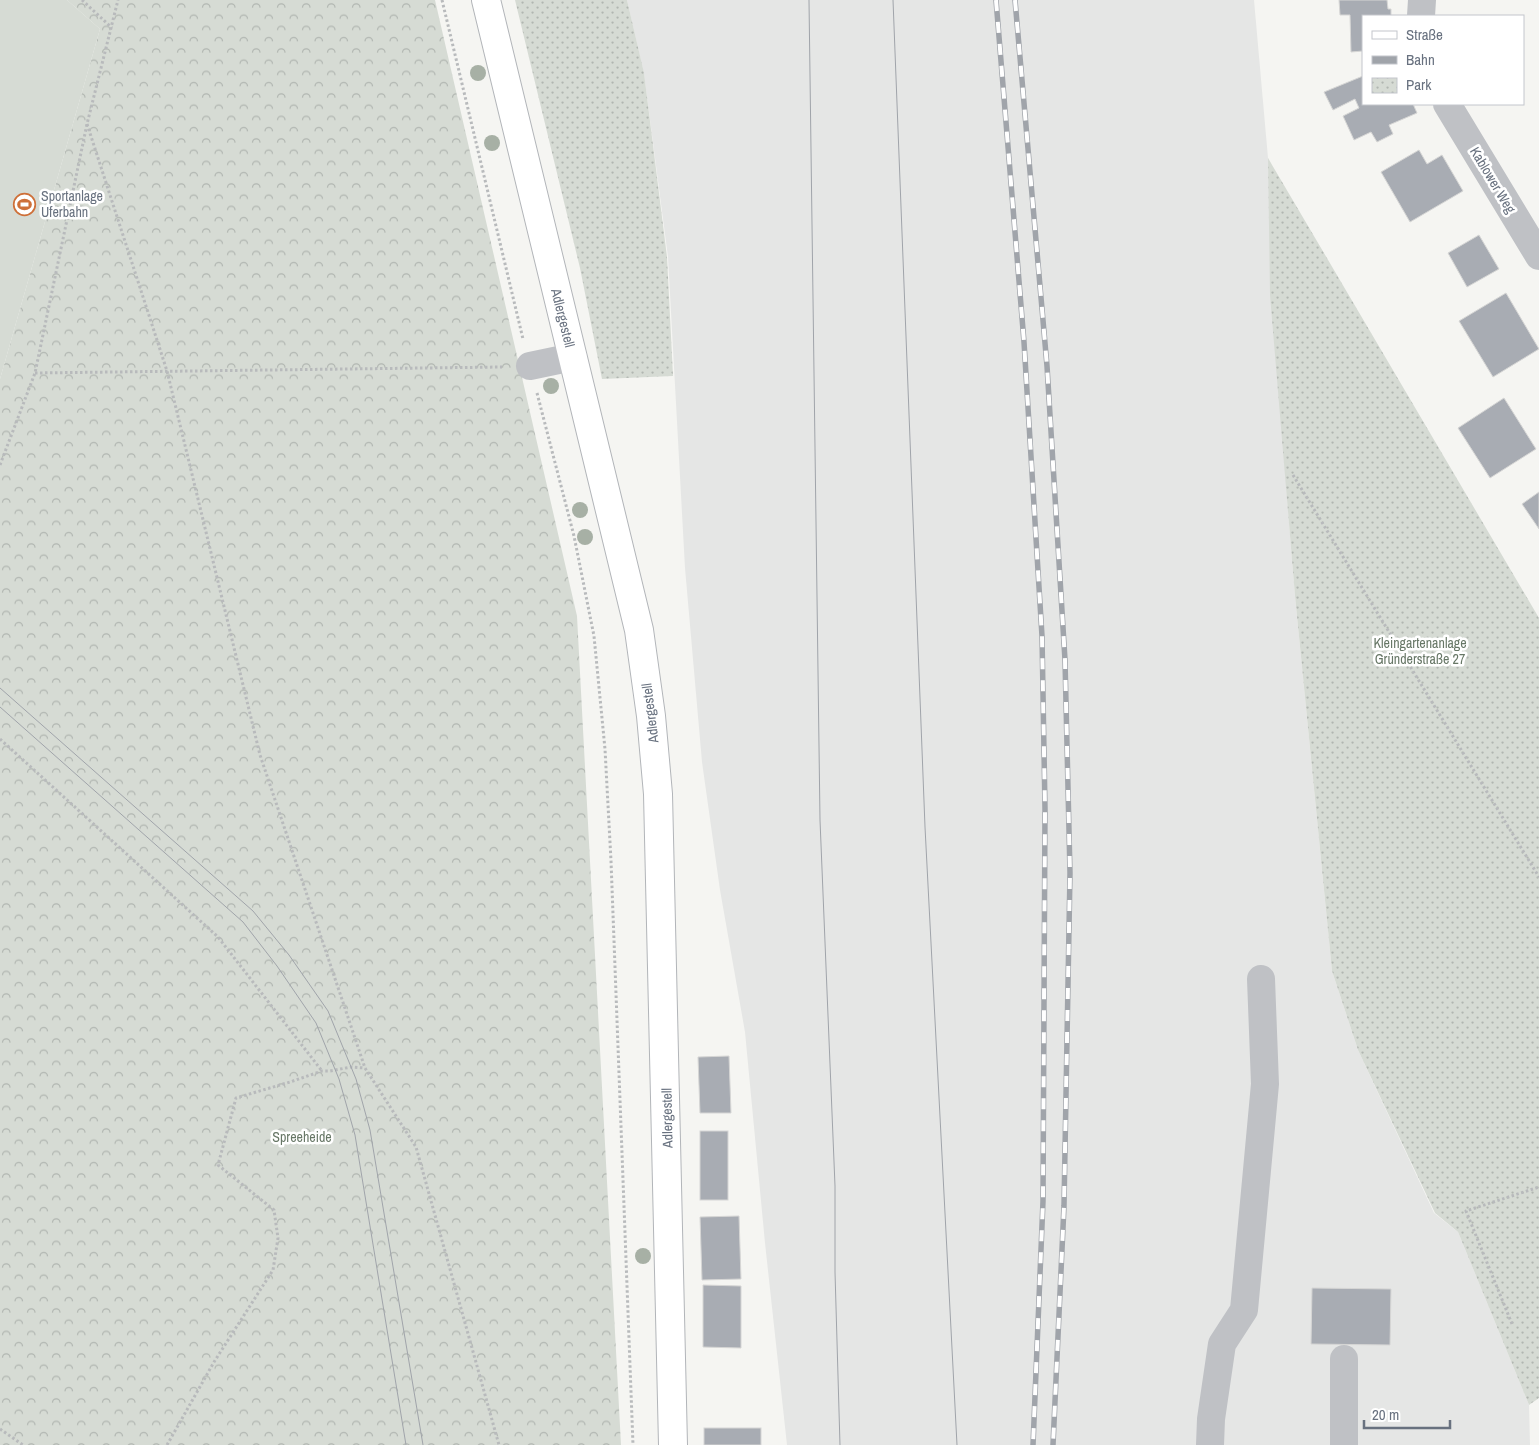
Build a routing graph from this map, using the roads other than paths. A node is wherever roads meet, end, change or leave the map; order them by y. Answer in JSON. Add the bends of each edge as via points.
{"nodes":[{"id":1,"x":486,"y":0,"type":"edge"},
{"id":2,"x":1422,"y":0,"type":"edge"},
{"id":3,"x":1421,"y":15,"type":"edge"},
{"id":4,"x":1448,"y":105,"type":"edge"},
{"id":5,"x":1539,"y":256,"type":"edge"},
{"id":6,"x":573,"y":357,"type":"junction"},
{"id":7,"x":530,"y":366,"type":"road end"},
{"id":8,"x":1260,"y":979,"type":"dead end"},
{"id":9,"x":1344,"y":1359,"type":"dead end"},
{"id":10,"x":673,"y":1445,"type":"edge"},
{"id":11,"x":1210,"y":1445,"type":"edge"},
{"id":12,"x":1344,"y":1445,"type":"edge"}],
"edges":[{"from":1,"to":6,"type":"main road","name":"Adlergestell"},
{"from":2,"to":3,"type":"street"},
{"from":4,"to":5,"type":"street","name":"Kablower Weg"},
{"from":6,"to":7,"type":"street"},
{"from":6,"to":10,"type":"main road","name":"Adlergestell","via":[[638,630],[651,716],[658,794]]},
{"from":8,"to":11,"type":"street","via":[[1265,1084],[1244,1310],[1222,1344]]},
{"from":9,"to":12,"type":"street"}]}
